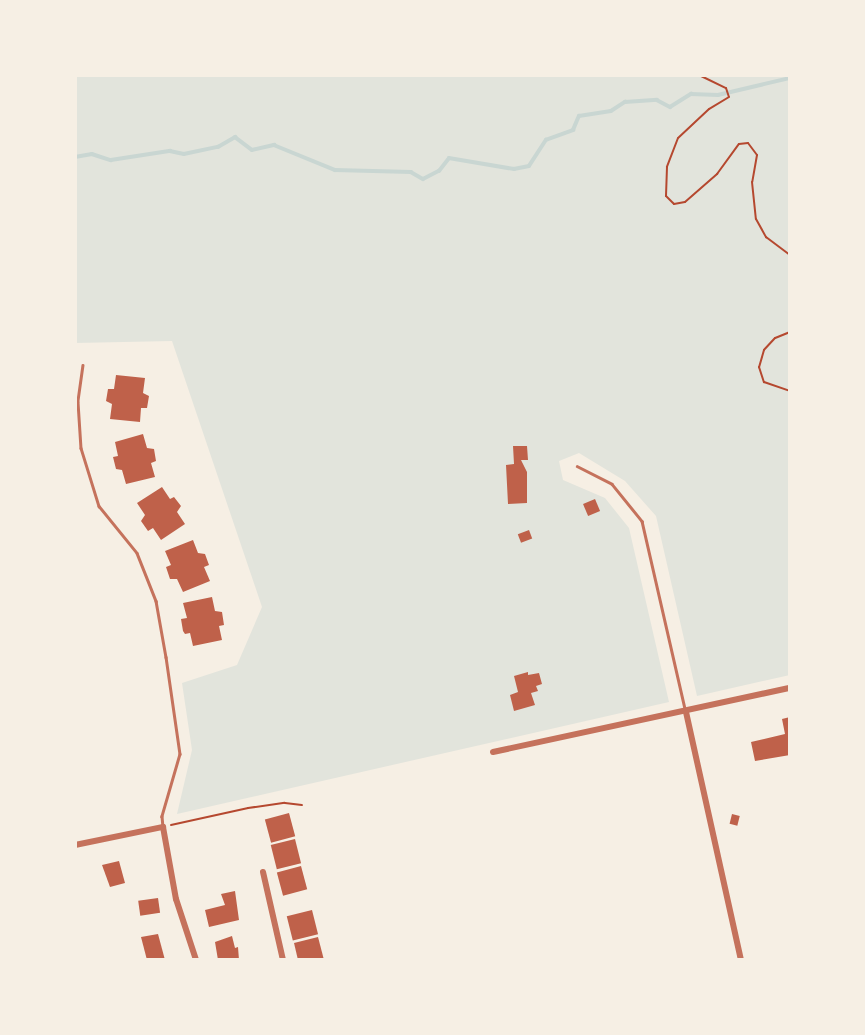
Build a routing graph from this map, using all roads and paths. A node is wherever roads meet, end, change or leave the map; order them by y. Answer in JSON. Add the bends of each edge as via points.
{"nodes":[{"id":1,"x":699,"y":75,"type":"edge"},
{"id":2,"x":790,"y":255,"type":"edge"},
{"id":3,"x":790,"y":332,"type":"edge"},
{"id":4,"x":83,"y":365,"type":"dead end"},
{"id":5,"x":790,"y":391,"type":"edge"},
{"id":6,"x":577,"y":466,"type":"dead end"},
{"id":7,"x":790,"y":688,"type":"edge"},
{"id":8,"x":686,"y":712,"type":"junction"},
{"id":9,"x":493,"y":752,"type":"dead end"},
{"id":10,"x":302,"y":805,"type":"dead end"},
{"id":11,"x":163,"y":827,"type":"junction"},
{"id":12,"x":75,"y":845,"type":"edge"},
{"id":13,"x":262,"y":872,"type":"dead end"},
{"id":14,"x":196,"y":960,"type":"edge"},
{"id":15,"x":283,"y":960,"type":"edge"},
{"id":16,"x":741,"y":960,"type":"edge"}],
"edges":[{"from":1,"to":2,"type":"path","via":[[726,88],[729,97],[678,138],[667,166],[666,196],[674,204],[685,202],[717,174],[739,144],[748,143],[757,155],[752,182],[756,219],[766,237]]},
{"from":3,"to":5,"type":"path","via":[[775,338],[764,350],[759,367],[764,382]]},
{"from":4,"to":11,"type":"lane","via":[[78,402],[81,449],[99,506],[136,553],[156,601],[166,657],[180,754]]},
{"from":6,"to":8,"type":"lane","via":[[612,484],[642,521]]},
{"from":7,"to":8,"type":"street"},
{"from":8,"to":9,"type":"street"},
{"from":8,"to":16,"type":"street"},
{"from":10,"to":11,"type":"path","via":[[248,808]]},
{"from":11,"to":12,"type":"street"},
{"from":11,"to":14,"type":"street","via":[[176,899]]},
{"from":13,"to":15,"type":"street"}]}
